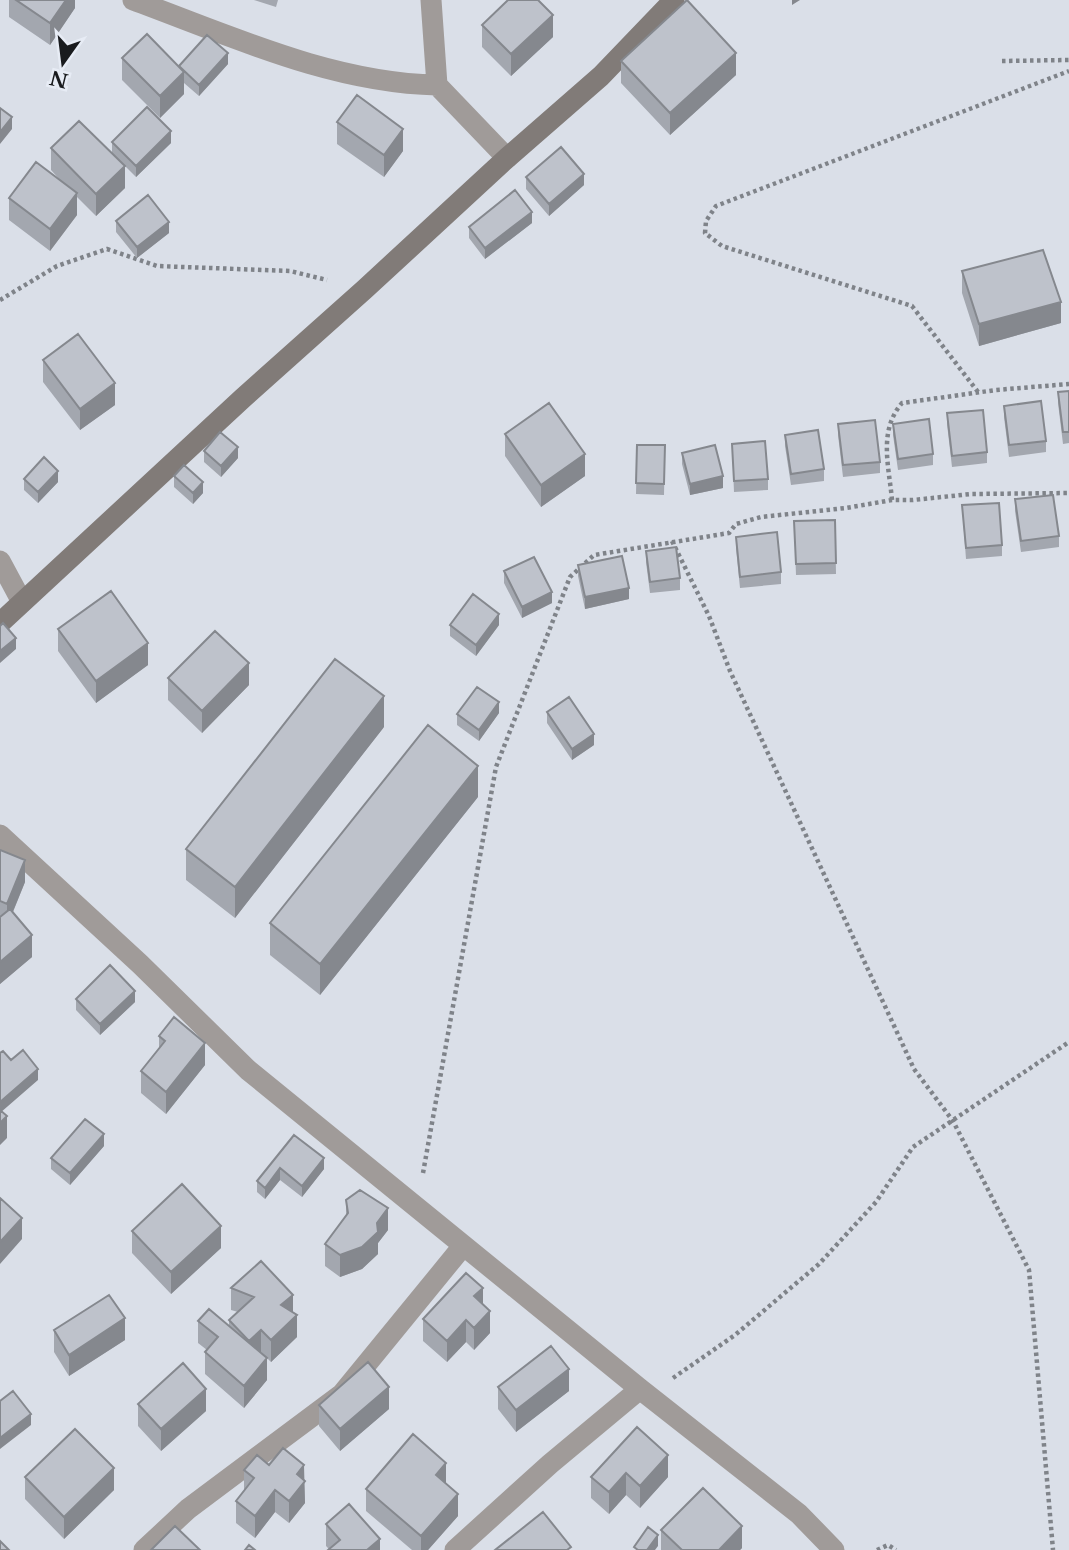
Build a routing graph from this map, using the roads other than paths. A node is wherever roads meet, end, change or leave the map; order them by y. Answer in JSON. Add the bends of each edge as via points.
{"nodes":[{"id":1,"x":133,"y":0,"type":"edge"},
{"id":2,"x":430,"y":0,"type":"edge"},
{"id":3,"x":674,"y":0,"type":"edge"},
{"id":4,"x":437,"y":85,"type":"junction"},
{"id":5,"x":507,"y":158,"type":"junction"},
{"id":6,"x":0,"y":561,"type":"edge"},
{"id":7,"x":22,"y":602,"type":"junction"},
{"id":8,"x":0,"y":623,"type":"edge"},
{"id":9,"x":0,"y":835,"type":"edge"},
{"id":10,"x":463,"y":1246,"type":"junction"},
{"id":11,"x":644,"y":1392,"type":"junction"},
{"id":12,"x":144,"y":1550,"type":"edge"},
{"id":13,"x":455,"y":1550,"type":"edge"},
{"id":14,"x":834,"y":1550,"type":"edge"}],
"edges":[{"from":1,"to":4,"type":"street","via":[[363,78]]},
{"from":2,"to":4,"type":"street"},
{"from":3,"to":5,"type":"street","via":[[601,76]]},
{"from":4,"to":5,"type":"street"},
{"from":5,"to":7,"type":"street"},
{"from":6,"to":7,"type":"street"},
{"from":7,"to":8,"type":"street"},
{"from":9,"to":10,"type":"street","via":[[248,1070]]},
{"from":10,"to":11,"type":"street"},
{"from":10,"to":12,"type":"street","via":[[342,1394],[188,1509]]},
{"from":11,"to":13,"type":"street","via":[[550,1464]]},
{"from":11,"to":14,"type":"street","via":[[799,1514]]}]}
